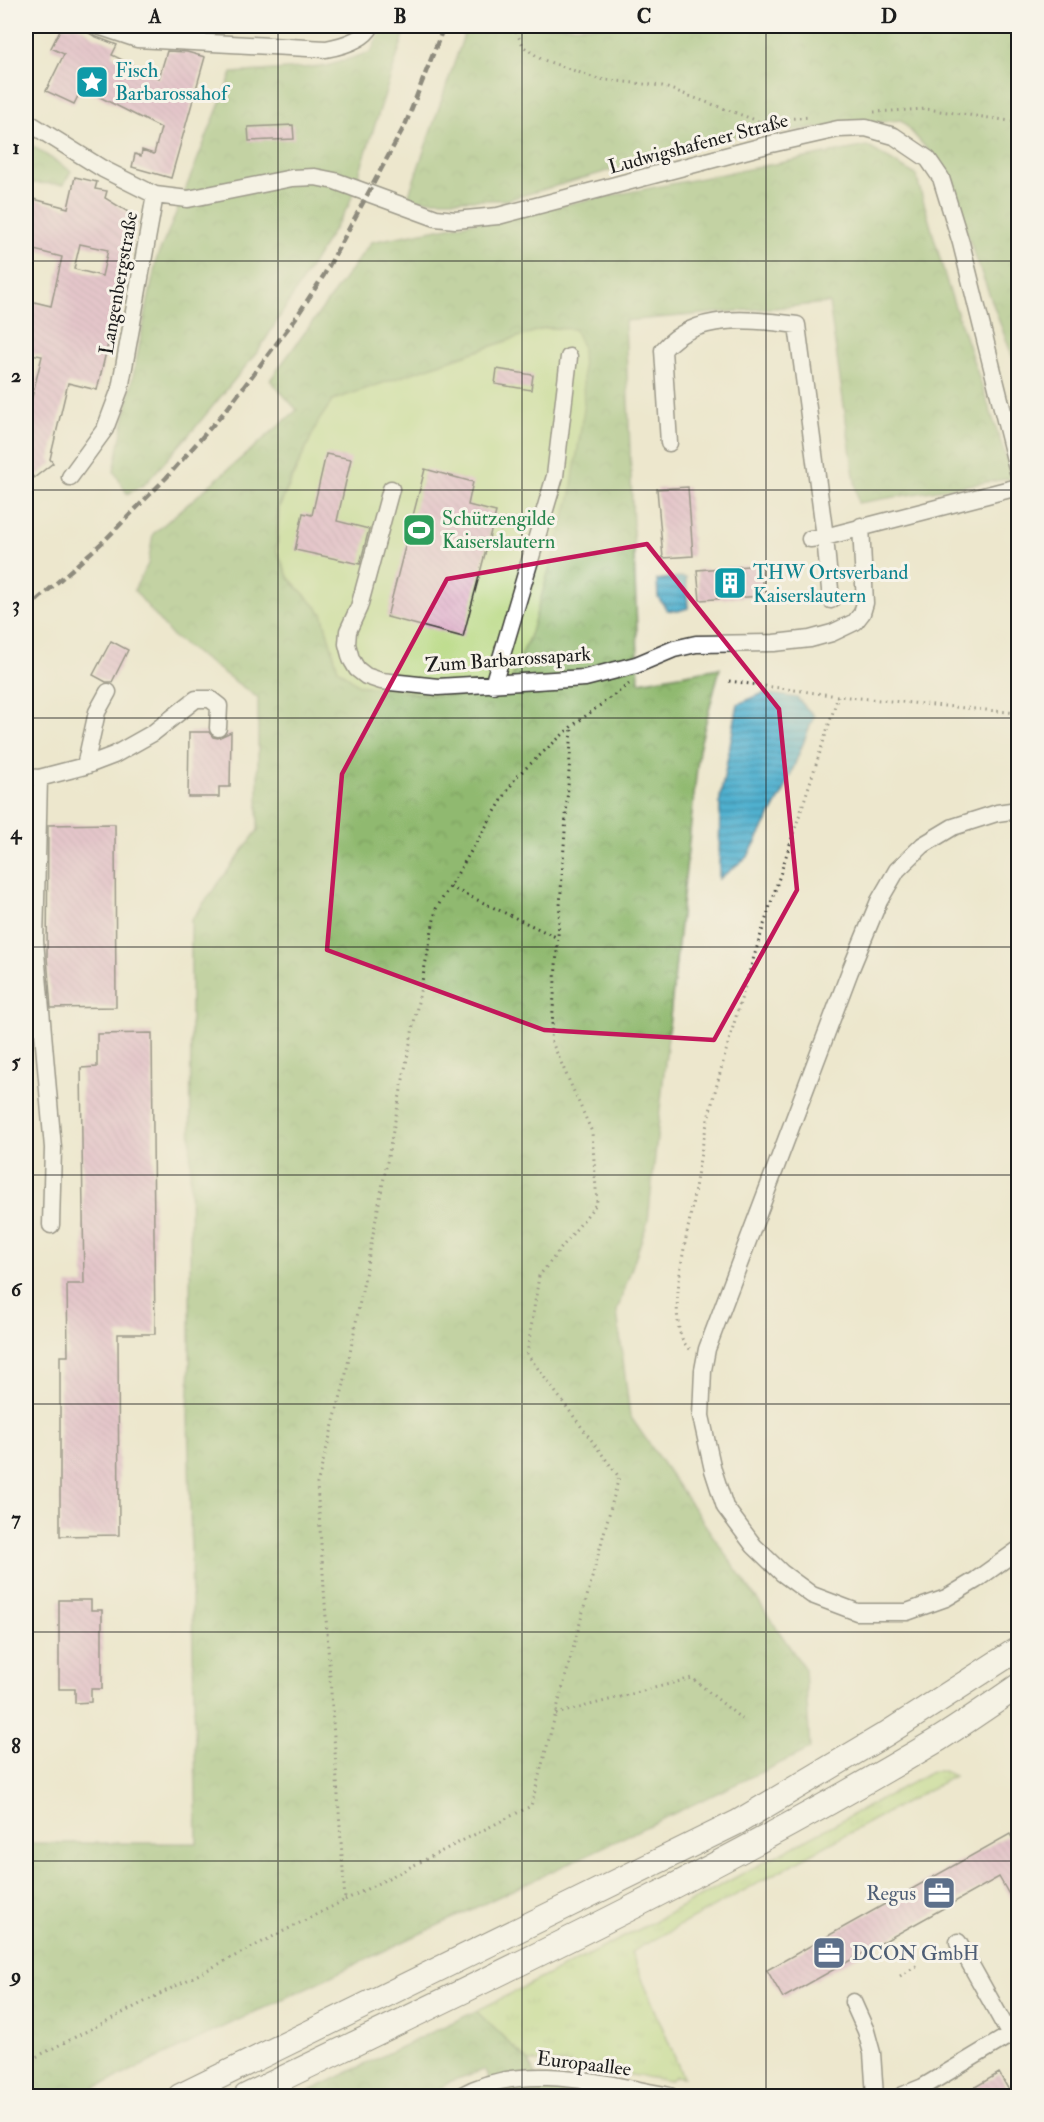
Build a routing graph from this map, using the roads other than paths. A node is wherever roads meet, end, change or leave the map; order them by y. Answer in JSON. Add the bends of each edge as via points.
{"nodes":[{"id":1,"x":98,"y":26,"type":"edge"},
{"id":2,"x":371,"y":26,"type":"edge"},
{"id":3,"x":26,"y":121,"type":"edge"},
{"id":4,"x":155,"y":195,"type":"junction"},
{"id":5,"x":569,"y":357,"type":"dead end"},
{"id":6,"x":669,"y":443,"type":"dead end"},
{"id":7,"x":1018,"y":472,"type":"edge"},
{"id":8,"x":70,"y":477,"type":"dead end"},
{"id":9,"x":1018,"y":487,"type":"edge"},
{"id":10,"x":391,"y":489,"type":"dead end"},
{"id":11,"x":861,"y":526,"type":"junction"},
{"id":12,"x":817,"y":538,"type":"junction"},
{"id":13,"x":831,"y":600,"type":"dead end"},
{"id":14,"x":493,"y":685,"type":"junction"},
{"id":15,"x":108,"y":692,"type":"dead end"},
{"id":16,"x":218,"y":728,"type":"dead end"},
{"id":17,"x":85,"y":766,"type":"junction"},
{"id":18,"x":32,"y":777,"type":"edge"},
{"id":19,"x":1018,"y":810,"type":"edge"},
{"id":20,"x":30,"y":941,"type":"edge"},
{"id":21,"x":51,"y":1225,"type":"dead end"},
{"id":22,"x":1018,"y":1550,"type":"edge"},
{"id":23,"x":1018,"y":1649,"type":"edge"},
{"id":24,"x":1018,"y":1686,"type":"edge"},
{"id":25,"x":958,"y":1942,"type":"dead end"},
{"id":26,"x":853,"y":2002,"type":"dead end"},
{"id":27,"x":1014,"y":2032,"type":"edge"},
{"id":28,"x":180,"y":2097,"type":"edge"},
{"id":29,"x":246,"y":2097,"type":"edge"},
{"id":30,"x":460,"y":2097,"type":"edge"},
{"id":31,"x":670,"y":2097,"type":"edge"},
{"id":32,"x":875,"y":2097,"type":"edge"},
{"id":33,"x":902,"y":2097,"type":"edge"}],
"edges":[{"from":1,"to":2,"type":"street","via":[[137,39],[326,48],[342,46]]},
{"from":3,"to":4,"type":"street","name":"Langenbergstraße","via":[[102,169]]},
{"from":4,"to":7,"type":"street","name":"Ludwigshafener Straße","via":[[188,199],[315,177],[436,218],[474,219],[548,204],[831,131],[854,128],[894,136],[918,151],[941,178]]},
{"from":4,"to":8,"type":"street","name":"Langenbergstraße","via":[[120,389],[105,429]]},
{"from":5,"to":14,"type":"street","via":[[555,476]]},
{"from":6,"to":12,"type":"street","via":[[663,350],[671,340],[698,326],[718,322],[797,325]]},
{"from":9,"to":11,"type":"street"},
{"from":10,"to":14,"type":"street","name":"Zum Barbarossapark","via":[[359,607],[348,631],[351,659],[366,676],[381,681],[438,687]]},
{"from":11,"to":12,"type":"street"},
{"from":11,"to":14,"type":"street","name":"Zum Barbarossapark","via":[[865,603],[862,614],[847,627],[795,641],[696,644],[585,678]]},
{"from":12,"to":13,"type":"street"},
{"from":15,"to":17,"type":"street","via":[[98,712]]},
{"from":16,"to":17,"type":"street","via":[[219,706],[210,699],[196,699],[153,734]]},
{"from":17,"to":18,"type":"street"},
{"from":18,"to":20,"type":"street"},
{"from":19,"to":22,"type":"street","via":[[953,827],[923,845],[897,870],[879,901],[714,1329],[705,1360],[700,1416],[725,1507],[754,1546],[812,1595],[857,1612],[907,1612],[946,1598]]},
{"from":20,"to":21,"type":"street","via":[[53,1148]]},
{"from":23,"to":28,"type":"highway","via":[[738,1822]]},
{"from":24,"to":29,"type":"highway","via":[[940,1738],[750,1848]]},
{"from":25,"to":27,"type":"street"},
{"from":26,"to":32,"type":"street","via":[[872,2053]]},
{"from":27,"to":33,"type":"street"},
{"from":30,"to":31,"type":"street","name":"Europaallee","via":[[504,2080],[536,2076]]}]}
